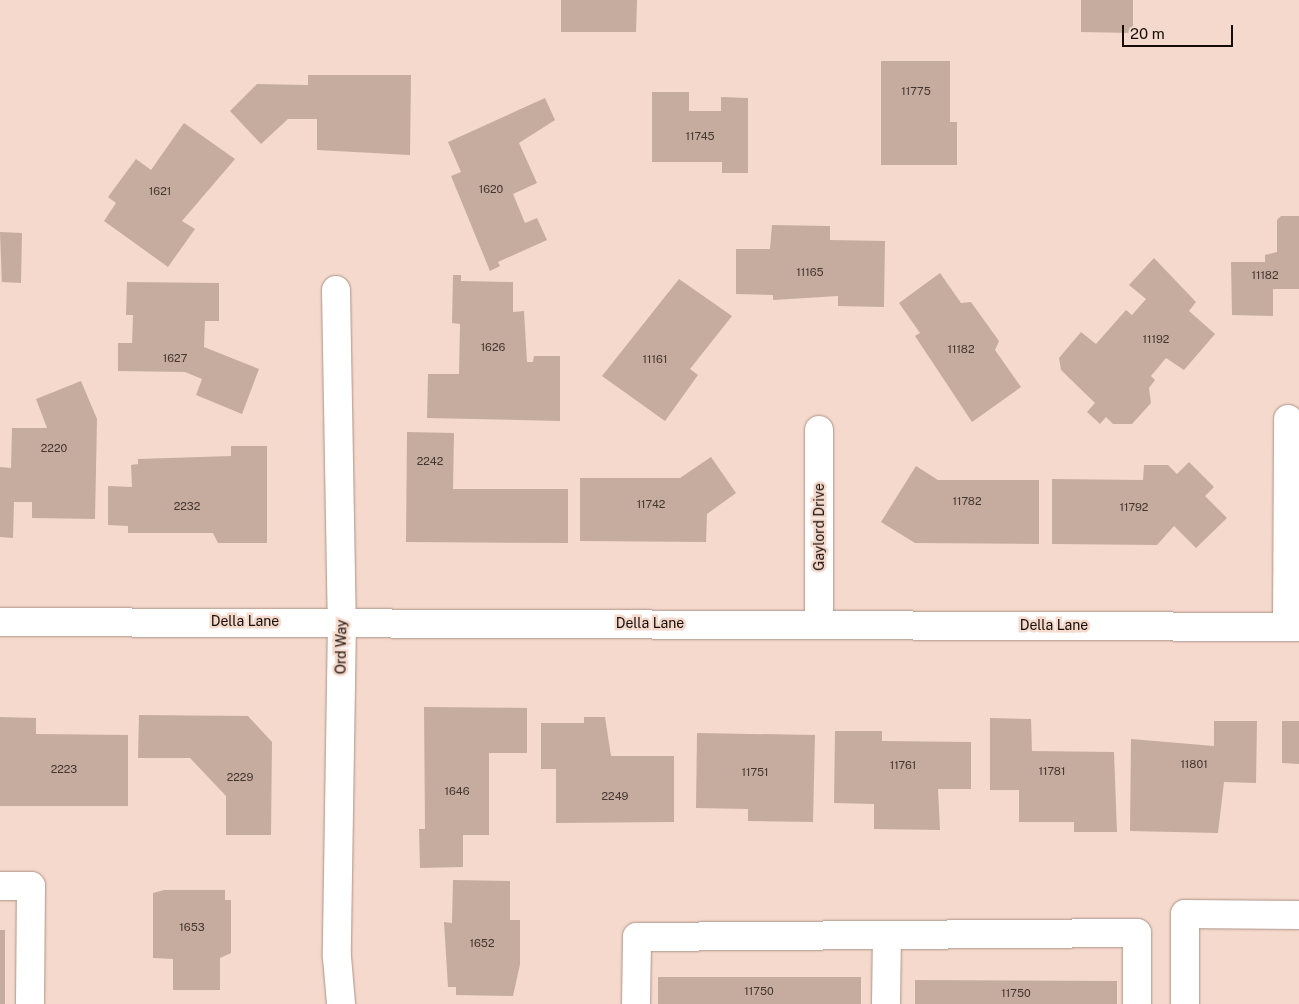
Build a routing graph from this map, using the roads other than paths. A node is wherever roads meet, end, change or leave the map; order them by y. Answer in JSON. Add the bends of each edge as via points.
{"nodes":[{"id":1,"x":336,"y":290,"type":"dead end"},
{"id":2,"x":1288,"y":419,"type":"dead end"},
{"id":3,"x":819,"y":430,"type":"dead end"},
{"id":4,"x":342,"y":620,"type":"junction"},
{"id":5,"x":0,"y":622,"type":"edge"},
{"id":6,"x":818,"y":624,"type":"junction"},
{"id":7,"x":1293,"y":627,"type":"edge"},
{"id":8,"x":0,"y":886,"type":"edge"},
{"id":9,"x":1299,"y":915,"type":"edge"},
{"id":10,"x":887,"y":935,"type":"junction"},
{"id":11,"x":30,"y":1004,"type":"edge"},
{"id":12,"x":341,"y":1004,"type":"edge"},
{"id":13,"x":636,"y":1004,"type":"edge"},
{"id":14,"x":886,"y":1004,"type":"edge"},
{"id":15,"x":1137,"y":1004,"type":"edge"},
{"id":16,"x":1185,"y":1004,"type":"edge"}],
"edges":[{"from":1,"to":4,"type":"street","name":"Ord Way"},
{"from":2,"to":7,"type":"street"},
{"from":3,"to":6,"type":"street","name":"Gaylord Drive"},
{"from":4,"to":5,"type":"street","name":"Della Lane"},
{"from":4,"to":6,"type":"street","name":"Della Lane"},
{"from":4,"to":12,"type":"street","name":"Ord Way","via":[[337,958]]},
{"from":6,"to":7,"type":"street","name":"Della Lane"},
{"from":8,"to":11,"type":"street","via":[[31,886]]},
{"from":9,"to":16,"type":"street","via":[[1186,914]]},
{"from":10,"to":13,"type":"street","via":[[637,937]]},
{"from":10,"to":14,"type":"street"},
{"from":10,"to":15,"type":"street","via":[[1137,934]]}]}
